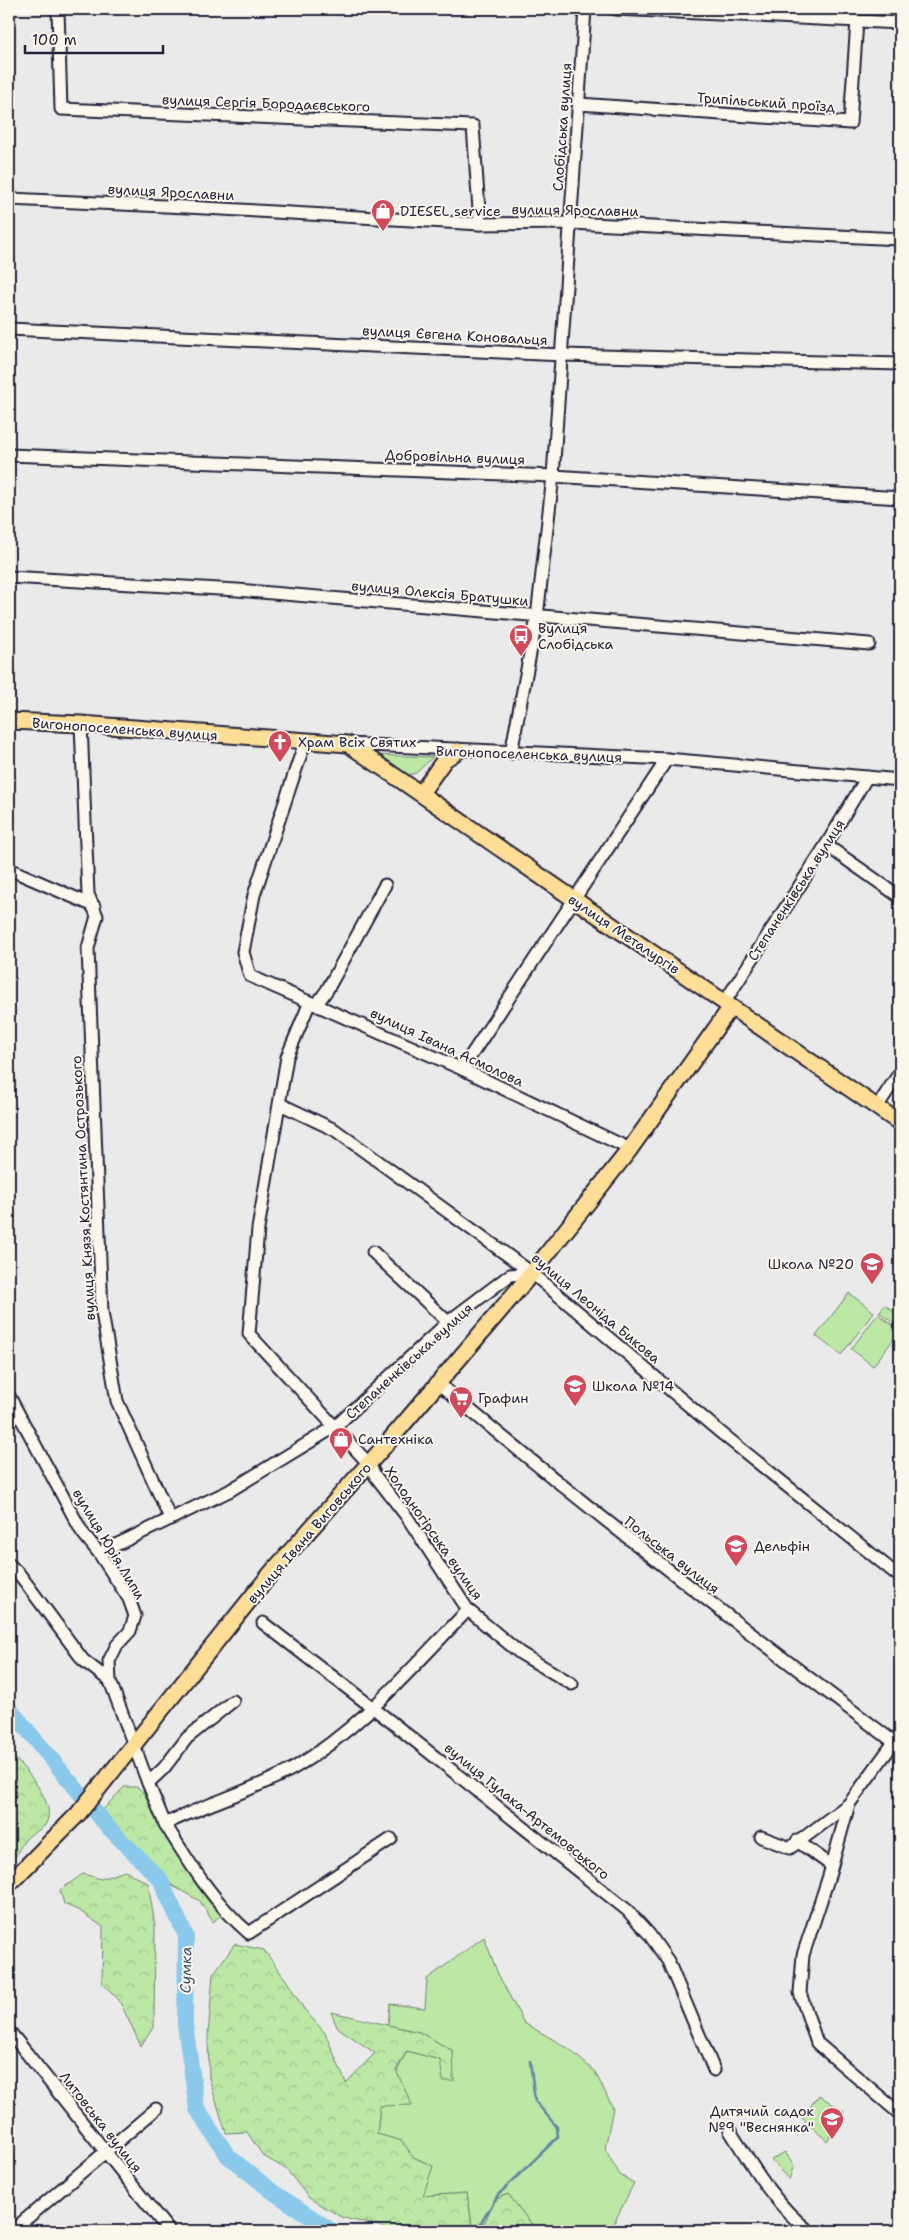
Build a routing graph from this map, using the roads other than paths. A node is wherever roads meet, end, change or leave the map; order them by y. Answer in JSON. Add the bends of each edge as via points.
{"nodes":[{"id":1,"x":58,"y":9,"type":"edge"},
{"id":2,"x":585,"y":9,"type":"edge"},
{"id":3,"x":616,"y":9,"type":"edge"},
{"id":4,"x":858,"y":21,"type":"junction"},
{"id":5,"x":900,"y":23,"type":"edge"},
{"id":6,"x":579,"y":104,"type":"junction"},
{"id":7,"x":9,"y":200,"type":"edge"},
{"id":8,"x":571,"y":223,"type":"junction"},
{"id":9,"x":480,"y":224,"type":"junction"},
{"id":10,"x":900,"y":239,"type":"edge"},
{"id":11,"x":9,"y":329,"type":"edge"},
{"id":12,"x":563,"y":355,"type":"junction"},
{"id":13,"x":900,"y":364,"type":"edge"},
{"id":14,"x":9,"y":455,"type":"edge"},
{"id":15,"x":553,"y":476,"type":"junction"},
{"id":16,"x":900,"y":498,"type":"edge"},
{"id":17,"x":9,"y":578,"type":"edge"},
{"id":18,"x":537,"y":617,"type":"junction"},
{"id":19,"x":869,"y":644,"type":"dead end"},
{"id":20,"x":9,"y":721,"type":"edge"},
{"id":21,"x":81,"y":724,"type":"junction"},
{"id":22,"x":305,"y":742,"type":"junction"},
{"id":23,"x":348,"y":744,"type":"junction"},
{"id":24,"x":458,"y":751,"type":"junction"},
{"id":25,"x":511,"y":753,"type":"junction"},
{"id":26,"x":667,"y":760,"type":"junction"},
{"id":27,"x":867,"y":777,"type":"junction"},
{"id":28,"x":900,"y":780,"type":"edge"},
{"id":29,"x":422,"y":793,"type":"junction"},
{"id":30,"x":826,"y":845,"type":"junction"},
{"id":31,"x":9,"y":869,"type":"edge"},
{"id":32,"x":385,"y":885,"type":"dead end"},
{"id":33,"x":900,"y":897,"type":"edge"},
{"id":34,"x":574,"y":900,"type":"junction"},
{"id":35,"x":94,"y":906,"type":"junction"},
{"id":36,"x":313,"y":1003,"type":"junction"},
{"id":37,"x":727,"y":1005,"type":"junction"},
{"id":38,"x":462,"y":1069,"type":"junction"},
{"id":39,"x":900,"y":1072,"type":"edge"},
{"id":40,"x":280,"y":1104,"type":"junction"},
{"id":41,"x":877,"y":1107,"type":"junction"},
{"id":42,"x":900,"y":1123,"type":"edge"},
{"id":43,"x":630,"y":1149,"type":"junction"},
{"id":44,"x":373,"y":1252,"type":"dead end"},
{"id":45,"x":532,"y":1273,"type":"junction"},
{"id":46,"x":448,"y":1322,"type":"junction"},
{"id":47,"x":438,"y":1383,"type":"junction"},
{"id":48,"x":9,"y":1396,"type":"edge"},
{"id":49,"x":336,"y":1426,"type":"junction"},
{"id":50,"x":369,"y":1464,"type":"junction"},
{"id":51,"x":170,"y":1518,"type":"junction"},
{"id":52,"x":99,"y":1553,"type":"junction"},
{"id":53,"x":9,"y":1564,"type":"edge"},
{"id":54,"x":900,"y":1577,"type":"edge"},
{"id":55,"x":468,"y":1610,"type":"junction"},
{"id":56,"x":262,"y":1623,"type":"dead end"},
{"id":57,"x":110,"y":1682,"type":"junction"},
{"id":58,"x":572,"y":1684,"type":"dead end"},
{"id":59,"x":233,"y":1701,"type":"dead end"},
{"id":60,"x":372,"y":1708,"type":"junction"},
{"id":61,"x":897,"y":1738,"type":"edge"},
{"id":62,"x":134,"y":1747,"type":"junction"},
{"id":63,"x":148,"y":1783,"type":"junction"},
{"id":64,"x":849,"y":1804,"type":"junction"},
{"id":65,"x":165,"y":1824,"type":"junction"},
{"id":66,"x":761,"y":1837,"type":"dead end"},
{"id":67,"x":391,"y":1839,"type":"dead end"},
{"id":68,"x":797,"y":1842,"type":"junction"},
{"id":69,"x":831,"y":1865,"type":"junction"},
{"id":70,"x":9,"y":1884,"type":"edge"},
{"id":71,"x":9,"y":2031,"type":"edge"},
{"id":72,"x":714,"y":2070,"type":"dead end"},
{"id":73,"x":156,"y":2109,"type":"dead end"},
{"id":74,"x":900,"y":2114,"type":"edge"},
{"id":75,"x":730,"y":2131,"type":"dead end"},
{"id":76,"x":104,"y":2151,"type":"junction"},
{"id":77,"x":12,"y":2231,"type":"edge"},
{"id":78,"x":169,"y":2231,"type":"edge"},
{"id":79,"x":809,"y":2231,"type":"edge"}],
"edges":[{"from":1,"to":9,"type":"street","name":"вулиця Сергія Бородаєвського","via":[[61,110],[473,126]]},
{"from":2,"to":6,"type":"street","name":"Слобідська вулиця"},
{"from":3,"to":4,"type":"street"},
{"from":4,"to":5,"type":"street"},
{"from":4,"to":6,"type":"street","name":"Трипільський проїзд","via":[[850,123]]},
{"from":6,"to":8,"type":"street","name":"Слобідська вулиця"},
{"from":7,"to":9,"type":"street","name":"вулиця Ярославни","via":[[196,207]]},
{"from":8,"to":9,"type":"street","name":"вулиця Ярославни"},
{"from":8,"to":10,"type":"street","name":"вулиця Ярославни"},
{"from":8,"to":12,"type":"street","name":"Слобідська вулиця"},
{"from":11,"to":12,"type":"street","name":"вулиця Євгена Коновальця"},
{"from":12,"to":13,"type":"street","name":"вулиця Євгена Коновальця"},
{"from":12,"to":15,"type":"street","name":"Слобідська вулиця"},
{"from":14,"to":15,"type":"street","name":"Добровільна вулиця"},
{"from":15,"to":16,"type":"street","name":"Добровільна вулиця"},
{"from":15,"to":18,"type":"street","name":"Слобідська вулиця"},
{"from":17,"to":18,"type":"street","name":"вулиця Олексія Братушки","via":[[237,590]]},
{"from":18,"to":19,"type":"street","name":"вулиця Олексія Братушки"},
{"from":18,"to":25,"type":"street","name":"Слобідська вулиця"},
{"from":20,"to":21,"type":"main road","name":"Вигонопоселенська вулиця"},
{"from":21,"to":22,"type":"main road","name":"Вигонопоселенська вулиця"},
{"from":21,"to":35,"type":"street","name":"вулиця Князя Костянтина Острозького","via":[[88,894]]},
{"from":22,"to":23,"type":"main road","name":"Вигонопоселенська вулиця"},
{"from":22,"to":36,"type":"street","name":"вулиця Івана Асмолова","via":[[254,894],[243,952],[250,976]]},
{"from":23,"to":24,"type":"street","name":"Вигонопоселенська вулиця"},
{"from":23,"to":29,"type":"main road","name":"вулиця Металургів"},
{"from":24,"to":25,"type":"street","name":"Вигонопоселенська вулиця"},
{"from":24,"to":29,"type":"main road","via":[[445,759]]},
{"from":25,"to":26,"type":"street","name":"Вигонопоселенська вулиця"},
{"from":26,"to":27,"type":"street","name":"Вигонопоселенська вулиця"},
{"from":26,"to":34,"type":"street"},
{"from":27,"to":28,"type":"street","name":"Вигонопоселенська вулиця"},
{"from":27,"to":30,"type":"street","name":"Степаненківська вулиця"},
{"from":29,"to":34,"type":"main road","name":"вулиця Металургів"},
{"from":30,"to":33,"type":"street"},
{"from":30,"to":37,"type":"street","name":"Степаненківська вулиця"},
{"from":31,"to":35,"type":"street"},
{"from":32,"to":36,"type":"street","via":[[326,990]]},
{"from":34,"to":37,"type":"main road","name":"вулиця Металургів"},
{"from":34,"to":38,"type":"street"},
{"from":35,"to":51,"type":"street","name":"вулиця Князя Костянтина Острозького","via":[[97,916],[88,948],[102,1312],[116,1401]]},
{"from":36,"to":38,"type":"street","name":"вулиця Івана Асмолова"},
{"from":36,"to":40,"type":"street","via":[[287,1057]]},
{"from":37,"to":41,"type":"main road","name":"вулиця Металургів"},
{"from":37,"to":43,"type":"main road","name":"Степаненківська вулиця"},
{"from":38,"to":43,"type":"street","name":"вулиця Івана Асмолова"},
{"from":39,"to":41,"type":"street"},
{"from":40,"to":45,"type":"street","name":"вулиця Леоніда Бикова","via":[[335,1130]]},
{"from":40,"to":49,"type":"street","name":"Холодногірська вулиця","via":[[258,1229],[249,1334]]},
{"from":41,"to":42,"type":"main road","name":"вулиця Металургів"},
{"from":43,"to":45,"type":"main road","name":"Степаненківська вулиця"},
{"from":44,"to":46,"type":"street"},
{"from":45,"to":46,"type":"street","name":"Степаненківська вулиця","via":[[510,1275]]},
{"from":45,"to":47,"type":"main road","name":"вулиця Івана Виговського"},
{"from":45,"to":54,"type":"street","name":"вулиця Леоніда Бикова"},
{"from":46,"to":49,"type":"street","name":"Степаненківська вулиця"},
{"from":47,"to":50,"type":"main road","name":"вулиця Івана Виговського"},
{"from":47,"to":61,"type":"street","name":"Польська вулиця","via":[[726,1617]]},
{"from":48,"to":52,"type":"street","name":"вулиця Юрія Липи","via":[[82,1532]]},
{"from":49,"to":50,"type":"street","name":"Холодногірська вулиця"},
{"from":49,"to":51,"type":"street","name":"Степаненківська вулиця","via":[[229,1491]]},
{"from":50,"to":55,"type":"street","name":"Холодногірська вулиця","via":[[408,1517]]},
{"from":50,"to":62,"type":"main road","name":"вулиця Івана Виговського","via":[[266,1580]]},
{"from":51,"to":52,"type":"street","name":"Степаненківська вулиця"},
{"from":52,"to":57,"type":"street","name":"вулиця Юрія Липи","via":[[129,1599],[135,1616],[130,1631],[117,1645],[109,1661]]},
{"from":53,"to":57,"type":"street","via":[[83,1660]]},
{"from":55,"to":58,"type":"street","name":"Холодногірська вулиця","via":[[520,1653]]},
{"from":55,"to":60,"type":"street"},
{"from":56,"to":60,"type":"street","name":"вулиця Гулака-Артемовського"},
{"from":57,"to":62,"type":"street"},
{"from":59,"to":63,"type":"street","via":[[187,1738]]},
{"from":60,"to":65,"type":"street","via":[[295,1767],[252,1790],[200,1807]]},
{"from":60,"to":72,"type":"street","name":"вулиця Гулака-Артемовського","via":[[627,1910],[668,1961]]},
{"from":61,"to":64,"type":"street"},
{"from":62,"to":63,"type":"street"},
{"from":62,"to":70,"type":"main road","name":"вулиця Івана Виговського","via":[[78,1814]]},
{"from":63,"to":65,"type":"street"},
{"from":64,"to":68,"type":"street"},
{"from":64,"to":69,"type":"street"},
{"from":65,"to":67,"type":"street","via":[[192,1868],[228,1915],[250,1933]]},
{"from":66,"to":68,"type":"street","via":[[790,1848]]},
{"from":68,"to":69,"type":"street"},
{"from":69,"to":74,"type":"street","via":[[803,1955],[800,1993],[817,2043]]},
{"from":71,"to":76,"type":"street","name":"Литовська вулиця"},
{"from":73,"to":76,"type":"street"},
{"from":75,"to":79,"type":"street","via":[[789,2216]]},
{"from":76,"to":77,"type":"street"},
{"from":76,"to":78,"type":"street","name":"Литовська вулиця"}]}
